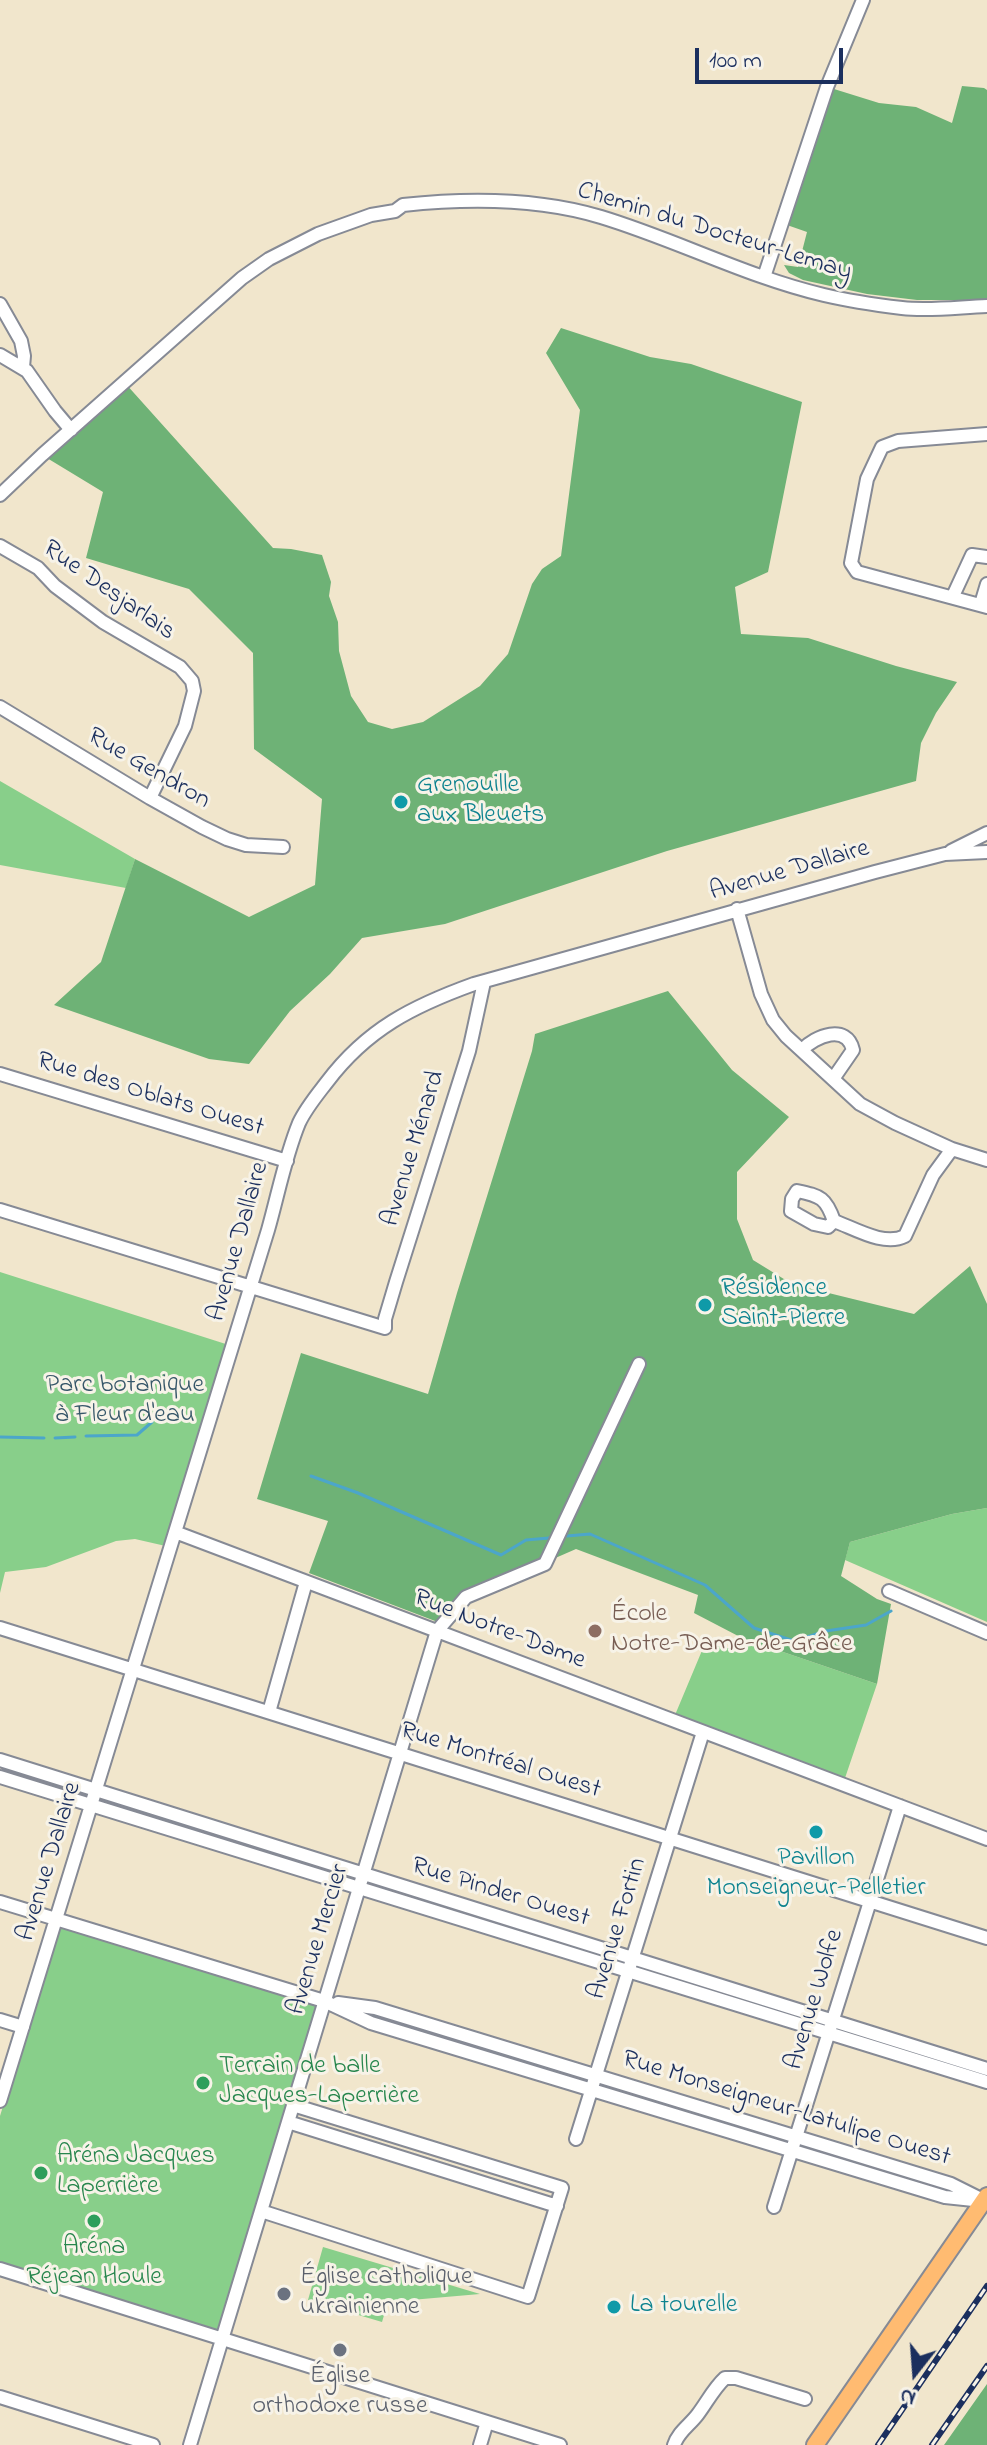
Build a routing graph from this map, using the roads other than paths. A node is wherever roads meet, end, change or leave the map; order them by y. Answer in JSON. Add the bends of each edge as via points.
{"nodes":[{"id":1,"x":863,"y":0,"type":"edge"},
{"id":2,"x":764,"y":277,"type":"junction"},
{"id":3,"x":0,"y":304,"type":"edge"},
{"id":4,"x":987,"y":306,"type":"edge"},
{"id":5,"x":0,"y":355,"type":"edge"},
{"id":6,"x":23,"y":367,"type":"junction"},
{"id":7,"x":71,"y":430,"type":"junction"},
{"id":8,"x":987,"y":434,"type":"edge"},
{"id":9,"x":0,"y":495,"type":"edge"},
{"id":10,"x":0,"y":546,"type":"edge"},
{"id":11,"x":987,"y":557,"type":"edge"},
{"id":12,"x":987,"y":584,"type":"edge"},
{"id":13,"x":953,"y":596,"type":"junction"},
{"id":14,"x":984,"y":606,"type":"edge"},
{"id":15,"x":0,"y":707,"type":"edge"},
{"id":16,"x":150,"y":798,"type":"junction"},
{"id":17,"x":987,"y":833,"type":"edge"},
{"id":18,"x":283,"y":847,"type":"dead end"},
{"id":19,"x":987,"y":852,"type":"edge"},
{"id":20,"x":945,"y":854,"type":"junction"},
{"id":21,"x":737,"y":909,"type":"junction"},
{"id":22,"x":484,"y":982,"type":"junction"},
{"id":23,"x":802,"y":1050,"type":"junction"},
{"id":24,"x":0,"y":1074,"type":"edge"},
{"id":25,"x":833,"y":1079,"type":"junction"},
{"id":26,"x":952,"y":1149,"type":"junction"},
{"id":27,"x":987,"y":1160,"type":"edge"},
{"id":28,"x":287,"y":1161,"type":"junction"},
{"id":29,"x":0,"y":1210,"type":"edge"},
{"id":30,"x":834,"y":1221,"type":"dead end"},
{"id":31,"x":249,"y":1287,"type":"junction"},
{"id":32,"x":639,"y":1364,"type":"dead end"},
{"id":33,"x":175,"y":1532,"type":"junction"},
{"id":34,"x":306,"y":1582,"type":"junction"},
{"id":35,"x":889,"y":1591,"type":"dead end"},
{"id":36,"x":0,"y":1628,"type":"edge"},
{"id":37,"x":437,"y":1631,"type":"junction"},
{"id":38,"x":987,"y":1633,"type":"edge"},
{"id":39,"x":133,"y":1670,"type":"junction"},
{"id":40,"x":269,"y":1712,"type":"junction"},
{"id":41,"x":703,"y":1732,"type":"junction"},
{"id":42,"x":399,"y":1753,"type":"junction"},
{"id":43,"x":0,"y":1760,"type":"edge"},
{"id":44,"x":0,"y":1777,"type":"edge"},
{"id":45,"x":96,"y":1790,"type":"junction"},
{"id":46,"x":91,"y":1806,"type":"junction"},
{"id":47,"x":900,"y":1806,"type":"junction"},
{"id":48,"x":670,"y":1838,"type":"junction"},
{"id":49,"x":987,"y":1839,"type":"edge"},
{"id":50,"x":363,"y":1874,"type":"junction"},
{"id":51,"x":358,"y":1888,"type":"junction"},
{"id":52,"x":870,"y":1901,"type":"junction"},
{"id":53,"x":0,"y":1902,"type":"edge"},
{"id":54,"x":56,"y":1920,"type":"junction"},
{"id":55,"x":987,"y":1938,"type":"edge"},
{"id":56,"x":631,"y":1964,"type":"junction"},
{"id":57,"x":324,"y":2001,"type":"junction"},
{"id":58,"x":0,"y":2020,"type":"edge"},
{"id":59,"x":831,"y":2026,"type":"junction"},
{"id":60,"x":23,"y":2027,"type":"junction"},
{"id":61,"x":987,"y":2069,"type":"edge"},
{"id":62,"x":597,"y":2075,"type":"junction"},
{"id":63,"x":987,"y":2082,"type":"edge"},
{"id":64,"x":593,"y":2089,"type":"junction"},
{"id":65,"x":0,"y":2101,"type":"edge"},
{"id":66,"x":293,"y":2105,"type":"junction"},
{"id":67,"x":288,"y":2122,"type":"junction"},
{"id":68,"x":797,"y":2137,"type":"junction"},
{"id":69,"x":576,"y":2139,"type":"dead end"},
{"id":70,"x":793,"y":2150,"type":"junction"},
{"id":71,"x":985,"y":2199,"type":"edge"},
{"id":72,"x":557,"y":2206,"type":"junction"},
{"id":73,"x":774,"y":2207,"type":"dead end"},
{"id":74,"x":261,"y":2211,"type":"junction"},
{"id":75,"x":0,"y":2269,"type":"edge"},
{"id":76,"x":221,"y":2339,"type":"junction"},
{"id":77,"x":0,"y":2397,"type":"edge"},
{"id":78,"x":805,"y":2399,"type":"dead end"},
{"id":79,"x":487,"y":2422,"type":"junction"},
{"id":80,"x":153,"y":2445,"type":"edge"},
{"id":81,"x":190,"y":2445,"type":"edge"},
{"id":82,"x":480,"y":2445,"type":"edge"},
{"id":83,"x":560,"y":2445,"type":"edge"},
{"id":84,"x":674,"y":2445,"type":"edge"},
{"id":85,"x":815,"y":2445,"type":"edge"}],
"edges":[{"from":1,"to":2,"type":"street","via":[[827,87]]},
{"from":2,"to":4,"type":"street","name":"Chemin du Docteur-Lemay","via":[[825,295],[904,308]]},
{"from":2,"to":7,"type":"street","name":"Chemin du Docteur-Lemay","via":[[577,211],[494,201],[403,205],[318,234],[269,259],[216,299]]},
{"from":3,"to":6,"type":"street","via":[[21,341]]},
{"from":5,"to":6,"type":"street"},
{"from":6,"to":7,"type":"street"},
{"from":7,"to":9,"type":"street","name":"Chemin du Docteur-Lemay"},
{"from":8,"to":13,"type":"street","via":[[882,447],[867,479],[859,516],[851,563],[857,572]]},
{"from":10,"to":16,"type":"street","name":"Rue Desjarlais","via":[[38,568],[103,622],[180,667],[195,685],[185,726]]},
{"from":11,"to":13,"type":"street","via":[[972,555]]},
{"from":12,"to":14,"type":"street"},
{"from":13,"to":14,"type":"street"},
{"from":15,"to":16,"type":"street","name":"Rue Gendron"},
{"from":16,"to":18,"type":"street","name":"Rue Gendron","via":[[227,839]]},
{"from":17,"to":20,"type":"street"},
{"from":19,"to":20,"type":"street","name":"Avenue Dallaire"},
{"from":20,"to":21,"type":"street","name":"Avenue Dallaire"},
{"from":21,"to":22,"type":"street","name":"Avenue Dallaire"},
{"from":21,"to":23,"type":"street","via":[[765,1005]]},
{"from":22,"to":28,"type":"street","name":"Avenue Dallaire","via":[[426,1001],[358,1046],[310,1103]]},
{"from":22,"to":31,"type":"street","name":"Avenue Ménard","via":[[472,1042],[385,1328]]},
{"from":23,"to":25,"type":"street"},
{"from":23,"to":25,"type":"street","via":[[815,1039],[834,1034],[852,1042],[853,1050]]},
{"from":24,"to":28,"type":"street","name":"Rue des Oblats Ouest"},
{"from":25,"to":26,"type":"street","via":[[868,1109]]},
{"from":26,"to":27,"type":"street"},
{"from":26,"to":30,"type":"street","via":[[933,1175],[905,1236],[886,1239]]},
{"from":28,"to":31,"type":"street","name":"Avenue Dallaire"},
{"from":29,"to":31,"type":"street"},
{"from":31,"to":33,"type":"street","name":"Avenue Dallaire"},
{"from":32,"to":37,"type":"street","via":[[545,1564],[466,1597]]},
{"from":33,"to":34,"type":"street","name":"Rue Notre-Dame"},
{"from":33,"to":39,"type":"street","name":"Avenue Dallaire"},
{"from":34,"to":37,"type":"street","name":"Rue Notre-Dame"},
{"from":34,"to":40,"type":"street"},
{"from":35,"to":38,"type":"street"},
{"from":36,"to":39,"type":"street","name":"Rue Montréal Ouest"},
{"from":37,"to":41,"type":"street","name":"Rue Notre-Dame"},
{"from":37,"to":42,"type":"street","name":"Avenue Mercier"},
{"from":39,"to":40,"type":"street","name":"Rue Montréal Ouest"},
{"from":39,"to":45,"type":"street","name":"Avenue Dallaire"},
{"from":40,"to":42,"type":"street","name":"Rue Montréal Ouest"},
{"from":41,"to":47,"type":"street","name":"Rue Notre-Dame"},
{"from":41,"to":48,"type":"street","name":"Avenue Fortin"},
{"from":42,"to":48,"type":"street","name":"Rue Montréal Ouest"},
{"from":42,"to":50,"type":"street","name":"Avenue Mercier"},
{"from":43,"to":45,"type":"street","name":"Rue Pinder Ouest"},
{"from":44,"to":46,"type":"street","name":"Rue Pinder Ouest"},
{"from":45,"to":46,"type":"street","name":"Avenue Dallaire"},
{"from":45,"to":50,"type":"street","name":"Rue Pinder Ouest"},
{"from":46,"to":51,"type":"street","name":"Rue Pinder Ouest"},
{"from":46,"to":54,"type":"street","name":"Avenue Dallaire"},
{"from":47,"to":49,"type":"street","name":"Rue Notre-Dame"},
{"from":47,"to":52,"type":"street","name":"Avenue Wolfe"},
{"from":48,"to":52,"type":"street","name":"Rue Montréal Ouest"},
{"from":48,"to":56,"type":"street","name":"Avenue Fortin"},
{"from":50,"to":51,"type":"street","name":"Avenue Mercier"},
{"from":50,"to":56,"type":"street","name":"Rue Pinder Ouest"},
{"from":51,"to":56,"type":"street","name":"Rue Pinder Ouest"},
{"from":51,"to":57,"type":"street","name":"Avenue Mercier"},
{"from":52,"to":55,"type":"street","name":"Rue Montréal Ouest"},
{"from":52,"to":59,"type":"street","name":"Avenue Wolfe"},
{"from":53,"to":54,"type":"street","name":"Rue Monseigneur-Latulipe Ouest"},
{"from":54,"to":57,"type":"street","name":"Rue Monseigneur-Latulipe Ouest"},
{"from":54,"to":60,"type":"street","name":"Avenue Dallaire"},
{"from":56,"to":59,"type":"street","name":"Rue Pinder Ouest"},
{"from":56,"to":62,"type":"street","name":"Avenue Fortin"},
{"from":57,"to":62,"type":"street","name":"Rue Monseigneur-Latulipe Ouest","via":[[375,2008]]},
{"from":57,"to":64,"type":"street","name":"Rue Monseigneur-Latulipe Ouest","via":[[371,2023]]},
{"from":57,"to":66,"type":"street","name":"Avenue Mercier"},
{"from":58,"to":60,"type":"street"},
{"from":59,"to":61,"type":"street","name":"Rue Pinder Ouest"},
{"from":59,"to":63,"type":"street","name":"Rue Pinder Ouest"},
{"from":59,"to":68,"type":"street","name":"Avenue Wolfe"},
{"from":60,"to":65,"type":"street","name":"Avenue Dallaire"},
{"from":62,"to":64,"type":"street","name":"Avenue Fortin"},
{"from":62,"to":68,"type":"street","name":"Rue Monseigneur-Latulipe Ouest"},
{"from":64,"to":69,"type":"street","name":"Avenue Fortin"},
{"from":64,"to":70,"type":"street","name":"Rue Monseigneur-Latulipe Ouest"},
{"from":66,"to":67,"type":"street","name":"Avenue Mercier"},
{"from":66,"to":72,"type":"street","via":[[562,2188]]},
{"from":67,"to":72,"type":"street"},
{"from":67,"to":74,"type":"street","name":"Avenue Mercier"},
{"from":68,"to":70,"type":"street","name":"Avenue Wolfe"},
{"from":68,"to":71,"type":"street","name":"Rue Monseigneur-Latulipe Ouest"},
{"from":70,"to":71,"type":"street","name":"Rue Monseigneur-Latulipe Ouest","via":[[945,2197]]},
{"from":70,"to":73,"type":"street","name":"Avenue Wolfe"},
{"from":71,"to":85,"type":"main road"},
{"from":72,"to":74,"type":"street","via":[[528,2297]]},
{"from":74,"to":76,"type":"street","name":"Avenue Mercier"},
{"from":75,"to":76,"type":"street"},
{"from":76,"to":79,"type":"street"},
{"from":76,"to":81,"type":"street","name":"Avenue Mercier"},
{"from":77,"to":80,"type":"street"},
{"from":78,"to":84,"type":"street","via":[[725,2378]]},
{"from":79,"to":82,"type":"street"},
{"from":79,"to":83,"type":"street"}]}
